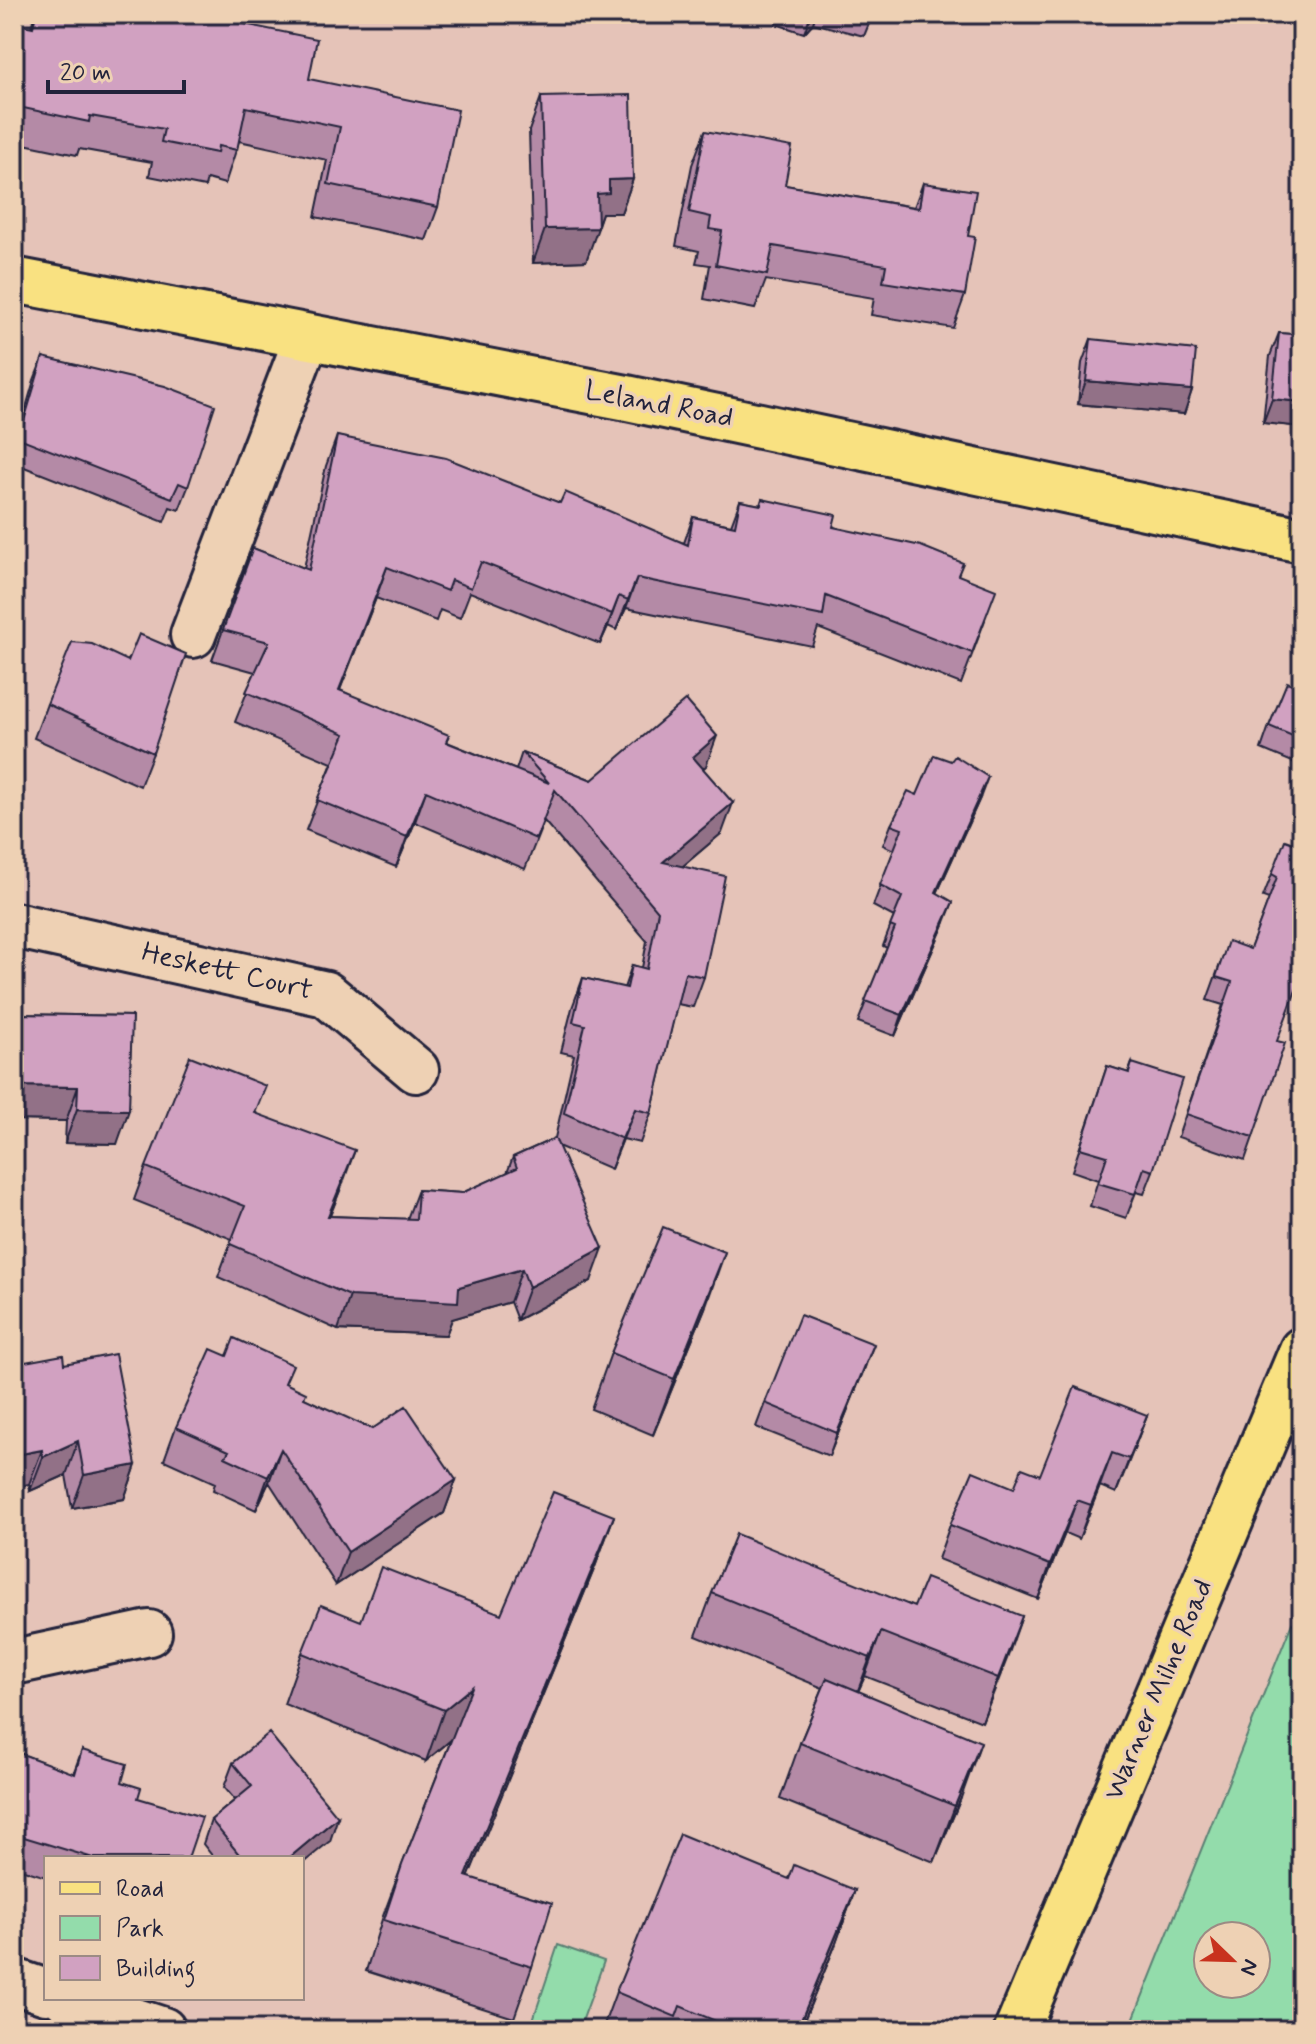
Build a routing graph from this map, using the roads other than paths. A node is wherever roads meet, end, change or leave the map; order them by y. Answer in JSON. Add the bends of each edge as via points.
{"nodes":[{"id":1,"x":14,"y":280,"type":"edge"},
{"id":2,"x":307,"y":337,"type":"junction"},
{"id":3,"x":1302,"y":540,"type":"edge"},
{"id":4,"x":193,"y":635,"type":"dead end"},
{"id":5,"x":14,"y":925,"type":"edge"},
{"id":6,"x":416,"y":1070,"type":"dead end"},
{"id":7,"x":1302,"y":1350,"type":"edge"},
{"id":8,"x":149,"y":1633,"type":"dead end"},
{"id":9,"x":14,"y":1662,"type":"edge"},
{"id":10,"x":14,"y":1981,"type":"edge"},
{"id":11,"x":44,"y":1991,"type":"edge"},
{"id":12,"x":71,"y":2000,"type":"edge"},
{"id":13,"x":163,"y":2030,"type":"edge"},
{"id":14,"x":1017,"y":2030,"type":"edge"}],
"edges":[{"from":1,"to":2,"type":"main road","name":"Leland Road"},
{"from":2,"to":3,"type":"main road","name":"Leland Road","via":[[627,398]]},
{"from":2,"to":4,"type":"street"},
{"from":5,"to":6,"type":"street","name":"Heskett Court","via":[[326,994]]},
{"from":7,"to":14,"type":"main road","name":"Warner Milne Road"},
{"from":8,"to":9,"type":"street"},
{"from":10,"to":11,"type":"street"},
{"from":12,"to":13,"type":"street"}]}
